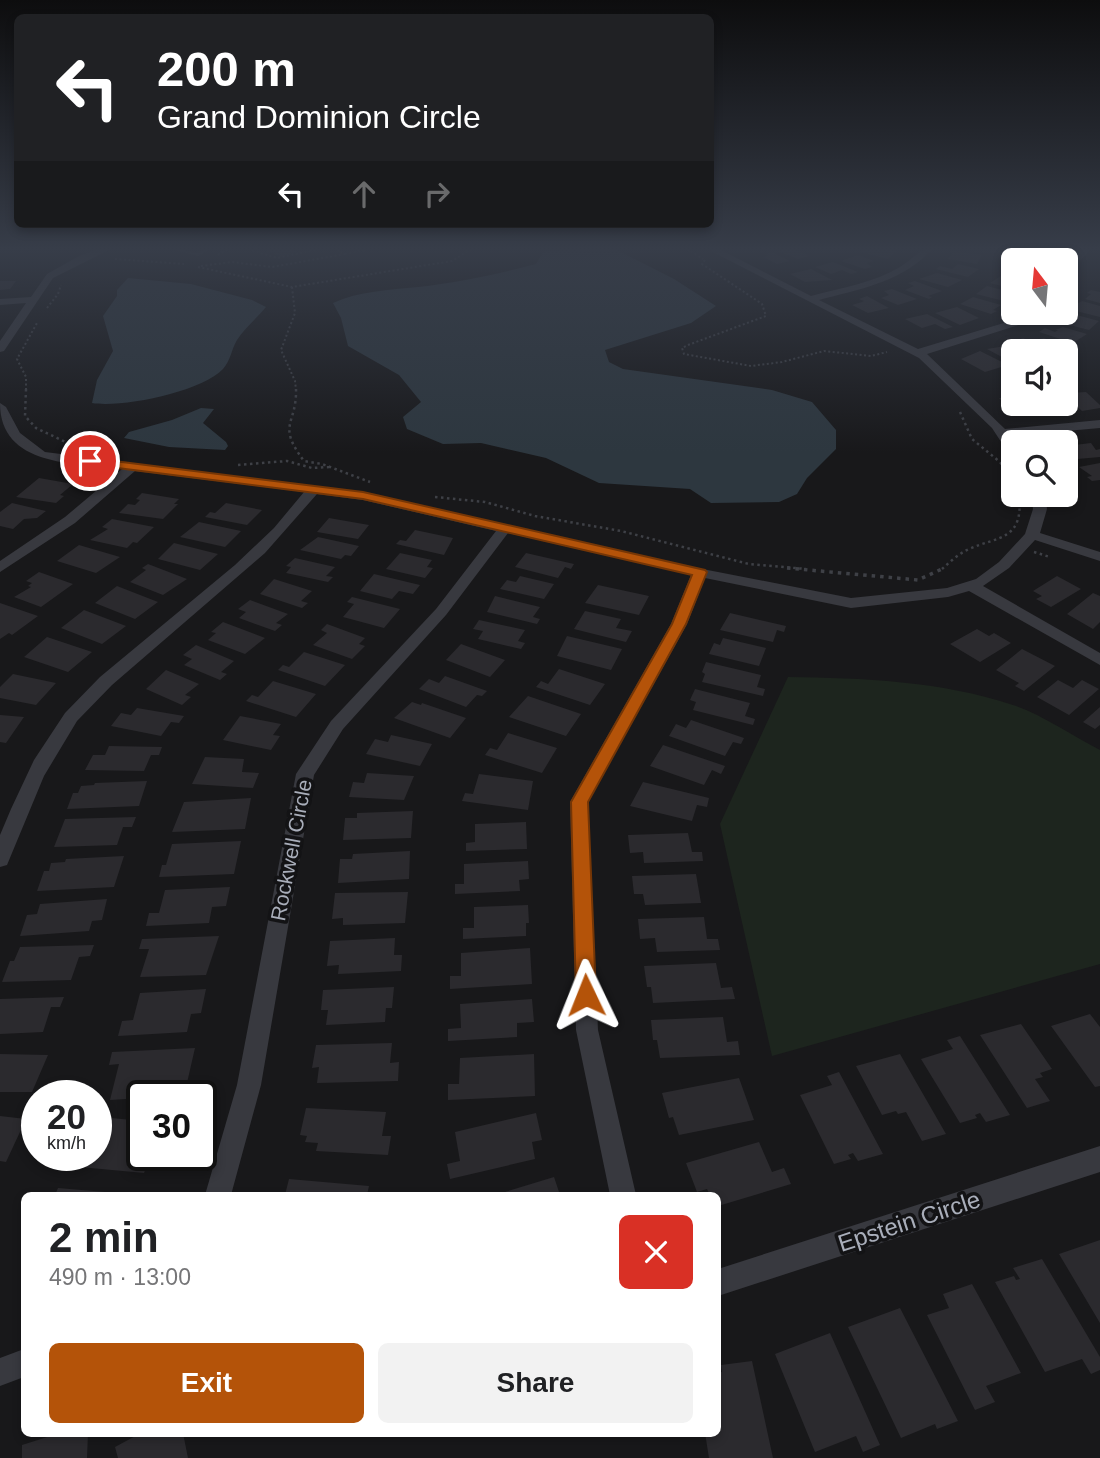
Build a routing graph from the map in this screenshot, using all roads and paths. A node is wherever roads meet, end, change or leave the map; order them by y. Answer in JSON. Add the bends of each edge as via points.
{"nodes":[{"id":1,"x":22,"y":317,"type":"edge"},
{"id":2,"x":292,"y":317,"type":"edge"},
{"id":3,"x":763,"y":317,"type":"edge"},
{"id":4,"x":846,"y":317,"type":"edge"},
{"id":5,"x":38,"y":321,"type":"dead end"},
{"id":6,"x":1005,"y":326,"type":"edge"},
{"id":7,"x":879,"y":346,"type":"dead end"},
{"id":8,"x":0,"y":349,"type":"edge"},
{"id":9,"x":917,"y":353,"type":"junction"},
{"id":10,"x":0,"y":407,"type":"edge"},
{"id":11,"x":961,"y":412,"type":"dead end"},
{"id":12,"x":1100,"y":424,"type":"edge"},
{"id":13,"x":4,"y":430,"type":"edge"},
{"id":14,"x":1035,"y":430,"type":"edge"},
{"id":15,"x":1001,"y":432,"type":"edge"},
{"id":16,"x":71,"y":445,"type":"dead end"},
{"id":17,"x":304,"y":461,"type":"junction"},
{"id":18,"x":1001,"y":462,"type":"edge"},
{"id":19,"x":238,"y":465,"type":"dead end"},
{"id":20,"x":132,"y":467,"type":"junction"},
{"id":21,"x":380,"y":485,"type":"dead end"},
{"id":22,"x":314,"y":489,"type":"junction"},
{"id":23,"x":433,"y":496,"type":"dead end"},
{"id":24,"x":1019,"y":507,"type":"edge"},
{"id":25,"x":1040,"y":507,"type":"edge"},
{"id":26,"x":505,"y":528,"type":"junction"},
{"id":27,"x":1032,"y":534,"type":"junction"},
{"id":28,"x":1100,"y":557,"type":"edge"},
{"id":29,"x":0,"y":568,"type":"edge"},
{"id":30,"x":700,"y":572,"type":"junction"},
{"id":31,"x":970,"y":585,"type":"junction"},
{"id":32,"x":1100,"y":660,"type":"edge"},
{"id":33,"x":0,"y":859,"type":"edge"},
{"id":34,"x":1100,"y":1159,"type":"edge"},
{"id":35,"x":219,"y":1192,"type":"edge"},
{"id":36,"x":622,"y":1192,"type":"edge"},
{"id":37,"x":721,"y":1282,"type":"edge"},
{"id":38,"x":21,"y":1364,"type":"edge"},
{"id":39,"x":0,"y":1372,"type":"edge"}],
"edges":[{"from":1,"to":8,"type":"street"},
{"from":2,"to":17,"type":"path","via":[[281,350],[296,386],[286,425]]},
{"from":3,"to":7,"type":"path","via":[[688,345],[682,348],[684,354],[751,366],[824,351],[871,356],[891,351]]},
{"from":4,"to":9,"type":"street"},
{"from":5,"to":16,"type":"path","via":[[17,359],[26,377],[25,416],[36,428]]},
{"from":6,"to":9,"type":"street"},
{"from":9,"to":15,"type":"street"},
{"from":10,"to":13,"type":"street"},
{"from":11,"to":18,"type":"path","via":[[972,439]]},
{"from":12,"to":14,"type":"street"},
{"from":13,"to":20,"type":"street","via":[[42,455]]},
{"from":17,"to":19,"type":"path"},
{"from":17,"to":21,"type":"path","via":[[312,468],[332,467]]},
{"from":20,"to":22,"type":"street"},
{"from":20,"to":29,"type":"street","via":[[71,520]]},
{"from":22,"to":26,"type":"street"},
{"from":22,"to":33,"type":"street","via":[[268,543],[95,691],[61,730],[32,781]]},
{"from":23,"to":24,"type":"path","via":[[485,502],[621,531],[749,564],[918,580],[937,575],[969,549],[1001,540],[1012,528]]},
{"from":25,"to":27,"type":"street"},
{"from":26,"to":30,"type":"street"},
{"from":26,"to":35,"type":"street","name":"Rockwell Circle","via":[[441,612],[337,725],[305,774],[249,1085]]},
{"from":27,"to":28,"type":"street"},
{"from":27,"to":31,"type":"street","via":[[1004,565]]},
{"from":30,"to":31,"type":"street","via":[[851,603],[948,592]]},
{"from":30,"to":36,"type":"street","via":[[679,624],[579,802],[587,1030]]},
{"from":31,"to":32,"type":"street"},
{"from":34,"to":37,"type":"street","name":"Epstein Circle"},
{"from":38,"to":39,"type":"street"}]}
